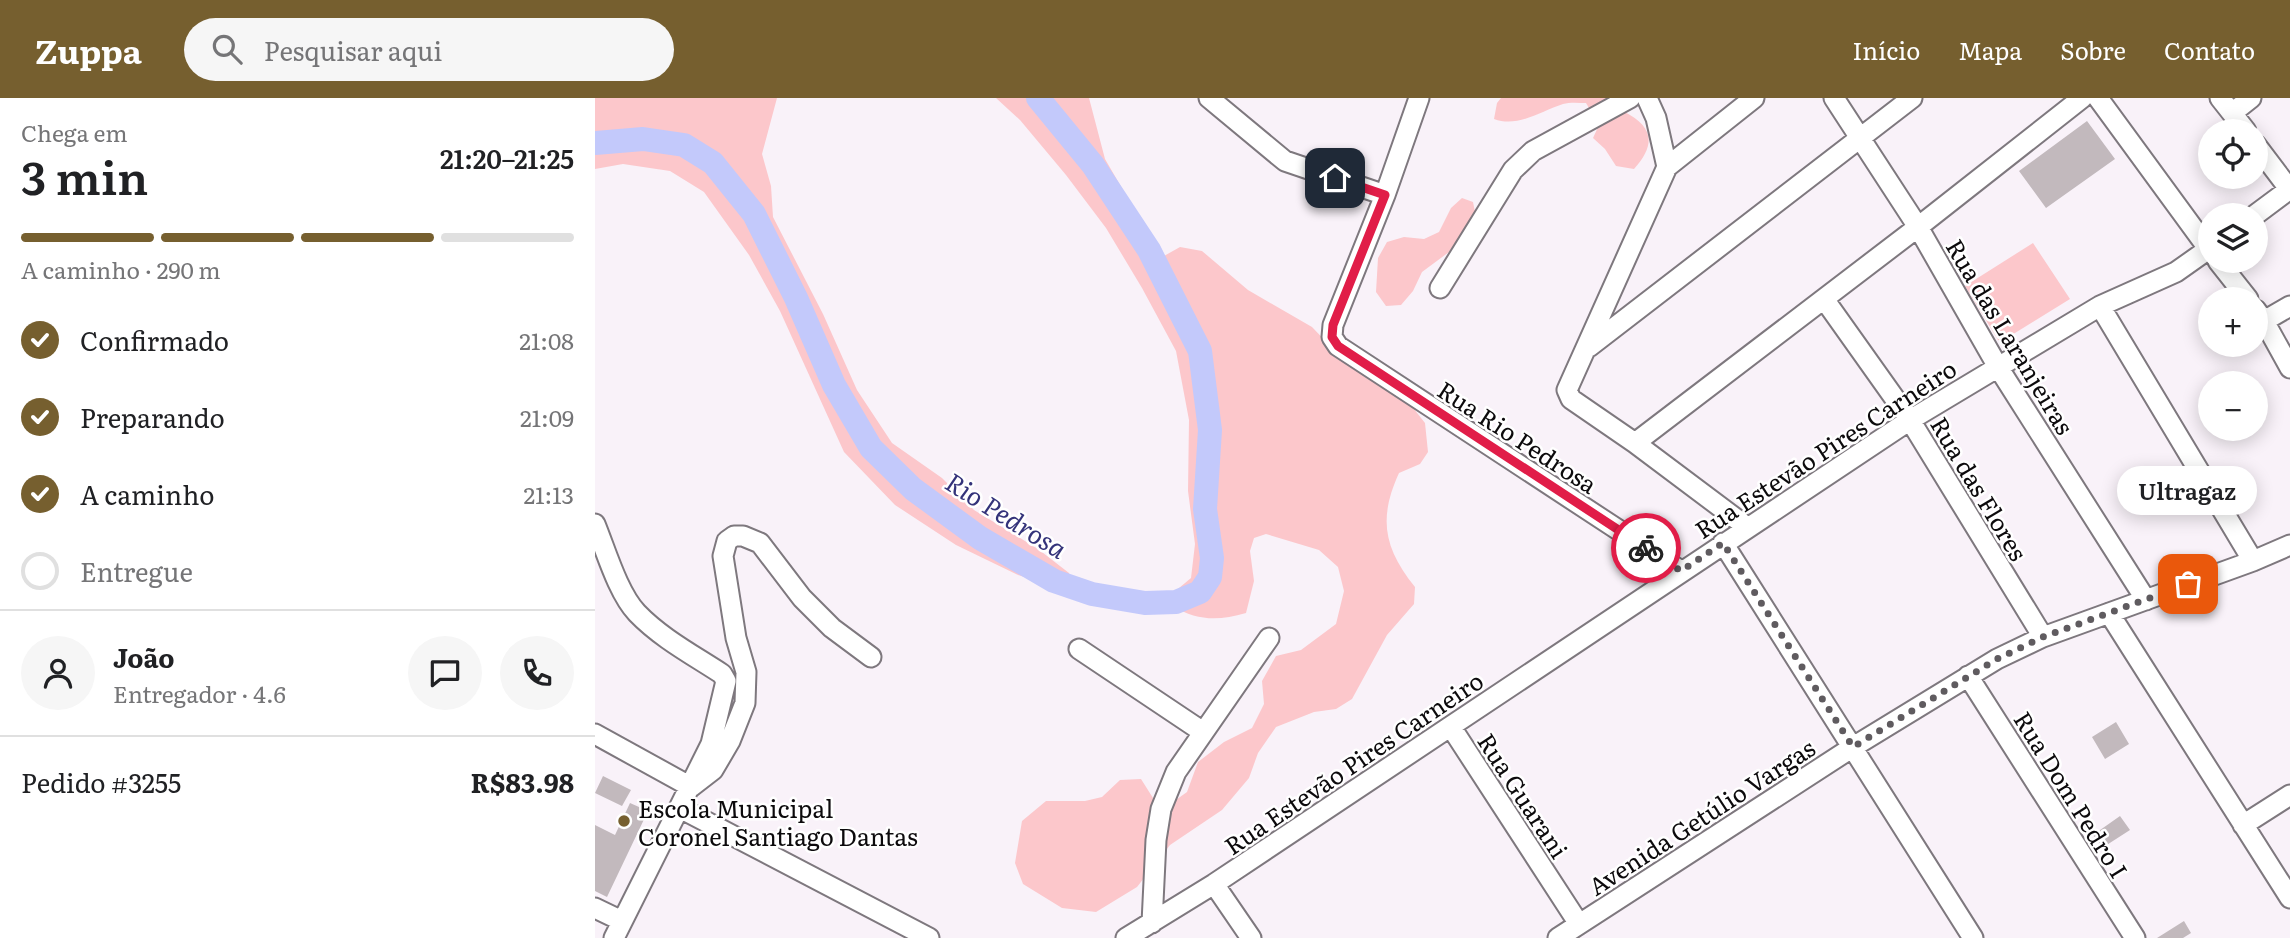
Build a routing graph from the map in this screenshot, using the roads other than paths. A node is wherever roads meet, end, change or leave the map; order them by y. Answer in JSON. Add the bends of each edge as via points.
{"nodes":[{"id":1,"x":1209,"y":98,"type":"edge"},
{"id":2,"x":1419,"y":98,"type":"edge"},
{"id":3,"x":1630,"y":98,"type":"edge"},
{"id":4,"x":1647,"y":98,"type":"edge"},
{"id":5,"x":1754,"y":98,"type":"edge"},
{"id":6,"x":1833,"y":98,"type":"edge"},
{"id":7,"x":1912,"y":98,"type":"edge"},
{"id":8,"x":2083,"y":98,"type":"edge"},
{"id":9,"x":2098,"y":98,"type":"edge"},
{"id":10,"x":2251,"y":98,"type":"edge"},
{"id":11,"x":2226,"y":106,"type":"edge"},
{"id":12,"x":1860,"y":139,"type":"junction"},
{"id":13,"x":2268,"y":161,"type":"edge"},
{"id":14,"x":1667,"y":167,"type":"junction"},
{"id":15,"x":2290,"y":189,"type":"edge"},
{"id":16,"x":1385,"y":195,"type":"junction"},
{"id":17,"x":2268,"y":205,"type":"edge"},
{"id":18,"x":1918,"y":227,"type":"junction"},
{"id":19,"x":2198,"y":233,"type":"edge"},
{"id":20,"x":2198,"y":260,"type":"edge"},
{"id":21,"x":2228,"y":273,"type":"edge"},
{"id":22,"x":2239,"y":287,"type":"edge"},
{"id":23,"x":1440,"y":288,"type":"dead end"},
{"id":24,"x":1824,"y":299,"type":"junction"},
{"id":25,"x":2100,"y":306,"type":"junction"},
{"id":26,"x":2290,"y":306,"type":"edge"},
{"id":27,"x":2268,"y":313,"type":"edge"},
{"id":28,"x":2268,"y":329,"type":"edge"},
{"id":29,"x":1585,"y":349,"type":"junction"},
{"id":30,"x":1998,"y":367,"type":"junction"},
{"id":31,"x":2290,"y":369,"type":"edge"},
{"id":32,"x":1910,"y":420,"type":"junction"},
{"id":33,"x":1635,"y":443,"type":"junction"},
{"id":34,"x":595,"y":524,"type":"edge"},
{"id":35,"x":1747,"y":527,"type":"junction"},
{"id":36,"x":1723,"y":543,"type":"junction"},
{"id":37,"x":2290,"y":545,"type":"edge"},
{"id":38,"x":2253,"y":561,"type":"junction"},
{"id":39,"x":1681,"y":571,"type":"junction"},
{"id":40,"x":2145,"y":600,"type":"junction"},
{"id":41,"x":2109,"y":613,"type":"junction"},
{"id":42,"x":2043,"y":637,"type":"junction"},
{"id":43,"x":1269,"y":638,"type":"dead end"},
{"id":44,"x":1079,"y":649,"type":"dead end"},
{"id":45,"x":871,"y":657,"type":"dead end"},
{"id":46,"x":1968,"y":676,"type":"junction"},
{"id":47,"x":1451,"y":727,"type":"junction"},
{"id":48,"x":1203,"y":732,"type":"junction"},
{"id":49,"x":595,"y":734,"type":"edge"},
{"id":50,"x":1853,"y":747,"type":"junction"},
{"id":51,"x":691,"y":787,"type":"junction"},
{"id":52,"x":2290,"y":795,"type":"edge"},
{"id":53,"x":680,"y":808,"type":"junction"},
{"id":54,"x":2243,"y":825,"type":"junction"},
{"id":55,"x":1214,"y":884,"type":"junction"},
{"id":56,"x":2290,"y":898,"type":"edge"},
{"id":57,"x":595,"y":908,"type":"edge"},
{"id":58,"x":1152,"y":923,"type":"junction"},
{"id":59,"x":1579,"y":924,"type":"junction"},
{"id":60,"x":618,"y":929,"type":"edge"},
{"id":61,"x":929,"y":938,"type":"edge"},
{"id":62,"x":1126,"y":938,"type":"edge"},
{"id":63,"x":1251,"y":938,"type":"edge"},
{"id":64,"x":1558,"y":938,"type":"edge"},
{"id":65,"x":1973,"y":938,"type":"edge"},
{"id":66,"x":2135,"y":938,"type":"edge"}],
"edges":[{"from":1,"to":16,"type":"street","via":[[1285,161]]},
{"from":2,"to":16,"type":"street"},
{"from":3,"to":23,"type":"street","via":[[1533,151],[1513,170]]},
{"from":4,"to":14,"type":"street"},
{"from":5,"to":14,"type":"street"},
{"from":6,"to":12,"type":"street","name":"Rua das Laranjeiras"},
{"from":7,"to":12,"type":"street"},
{"from":8,"to":18,"type":"street"},
{"from":9,"to":19,"type":"street"},
{"from":10,"to":11,"type":"street"},
{"from":12,"to":18,"type":"street","name":"Rua das Laranjeiras"},
{"from":12,"to":29,"type":"street"},
{"from":13,"to":15,"type":"street"},
{"from":14,"to":29,"type":"street"},
{"from":15,"to":17,"type":"street"},
{"from":16,"to":39,"type":"street","name":"Rua Rio Pedrosa","via":[[1333,325],[1332,337],[1338,346]]},
{"from":18,"to":24,"type":"street"},
{"from":18,"to":30,"type":"street","name":"Rua das Laranjeiras"},
{"from":20,"to":25,"type":"street","name":"Rua Estevão Pires Carneiro"},
{"from":21,"to":22,"type":"street"},
{"from":24,"to":32,"type":"street","name":"Rua das Flores"},
{"from":24,"to":33,"type":"street"},
{"from":25,"to":30,"type":"street","name":"Rua Estevão Pires Carneiro"},
{"from":25,"to":38,"type":"street"},
{"from":26,"to":27,"type":"street"},
{"from":28,"to":31,"type":"street"},
{"from":29,"to":33,"type":"street","via":[[1567,390],[1571,399]]},
{"from":30,"to":32,"type":"street","name":"Rua Estevão Pires Carneiro"},
{"from":30,"to":40,"type":"street","name":"Rua das Laranjeiras"},
{"from":32,"to":35,"type":"street","name":"Rua Estevão Pires Carneiro"},
{"from":32,"to":42,"type":"street","name":"Rua das Flores"},
{"from":33,"to":35,"type":"street"},
{"from":34,"to":51,"type":"street","via":[[620,586],[636,612],[726,681],[711,744]]},
{"from":35,"to":36,"type":"street","name":"Rua Estevão Pires Carneiro"},
{"from":36,"to":39,"type":"street","name":"Rua Estevão Pires Carneiro"},
{"from":36,"to":50,"type":"street"},
{"from":37,"to":38,"type":"street","name":"Avenida Getúlio Vargas"},
{"from":38,"to":40,"type":"street","name":"Avenida Getúlio Vargas"},
{"from":39,"to":47,"type":"street","name":"Rua Estevão Pires Carneiro"},
{"from":40,"to":41,"type":"street","name":"Avenida Getúlio Vargas"},
{"from":41,"to":42,"type":"street","name":"Avenida Getúlio Vargas"},
{"from":41,"to":54,"type":"street"},
{"from":42,"to":46,"type":"street","name":"Avenida Getúlio Vargas"},
{"from":43,"to":48,"type":"street"},
{"from":44,"to":48,"type":"street"},
{"from":45,"to":51,"type":"street","via":[[802,598],[760,542],[734,536],[727,541],[723,556],[746,673],[745,703],[713,770]]},
{"from":46,"to":50,"type":"street","name":"Avenida Getúlio Vargas"},
{"from":46,"to":66,"type":"street","name":"Rua Dom Pedro I"},
{"from":47,"to":55,"type":"street","name":"Rua Estevão Pires Carneiro"},
{"from":47,"to":59,"type":"street","name":"Rua Guarani"},
{"from":48,"to":58,"type":"street","via":[[1176,772],[1161,810]]},
{"from":49,"to":51,"type":"street"},
{"from":50,"to":59,"type":"street","name":"Avenida Getúlio Vargas"},
{"from":50,"to":65,"type":"street"},
{"from":51,"to":53,"type":"street"},
{"from":52,"to":54,"type":"street"},
{"from":53,"to":60,"type":"street"},
{"from":53,"to":61,"type":"street"},
{"from":54,"to":56,"type":"street"},
{"from":55,"to":58,"type":"street","name":"Rua Estevão Pires Carneiro"},
{"from":55,"to":63,"type":"street"},
{"from":57,"to":60,"type":"street"},
{"from":58,"to":62,"type":"street","name":"Rua Estevão Pires Carneiro"},
{"from":59,"to":64,"type":"street","name":"Avenida Getúlio Vargas"}]}
